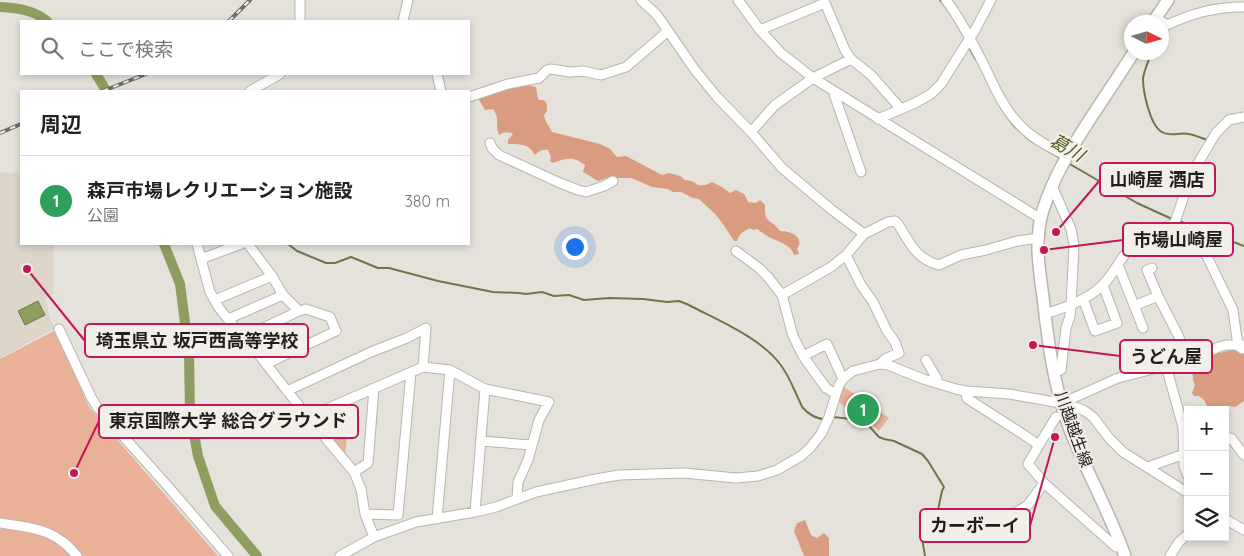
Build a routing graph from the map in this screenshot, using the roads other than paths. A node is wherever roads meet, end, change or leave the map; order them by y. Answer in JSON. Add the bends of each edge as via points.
{"nodes":[{"id":1,"x":300,"y":0,"type":"edge"},
{"id":2,"x":408,"y":0,"type":"edge"},
{"id":3,"x":641,"y":0,"type":"edge"},
{"id":4,"x":738,"y":0,"type":"edge"},
{"id":5,"x":946,"y":0,"type":"edge"},
{"id":6,"x":991,"y":0,"type":"edge"},
{"id":7,"x":1168,"y":0,"type":"edge"},
{"id":8,"x":1244,"y":7,"type":"edge"},
{"id":9,"x":1158,"y":15,"type":"edge"},
{"id":10,"x":300,"y":20,"type":"edge"},
{"id":11,"x":403,"y":20,"type":"edge"},
{"id":12,"x":1169,"y":24,"type":"edge"},
{"id":13,"x":760,"y":30,"type":"junction"},
{"id":14,"x":668,"y":31,"type":"junction"},
{"id":15,"x":970,"y":38,"type":"junction"},
{"id":16,"x":851,"y":59,"type":"junction"},
{"id":17,"x":1129,"y":60,"type":"edge"},
{"id":18,"x":278,"y":75,"type":"edge"},
{"id":19,"x":437,"y":75,"type":"edge"},
{"id":20,"x":813,"y":78,"type":"junction"},
{"id":21,"x":252,"y":90,"type":"edge"},
{"id":22,"x":441,"y":90,"type":"edge"},
{"id":23,"x":833,"y":91,"type":"junction"},
{"id":24,"x":470,"y":97,"type":"edge"},
{"id":25,"x":901,"y":109,"type":"junction"},
{"id":26,"x":1244,"y":117,"type":"edge"},
{"id":27,"x":878,"y":120,"type":"junction"},
{"id":28,"x":751,"y":132,"type":"junction"},
{"id":29,"x":490,"y":143,"type":"dead end"},
{"id":30,"x":1065,"y":159,"type":"junction"},
{"id":31,"x":860,"y":172,"type":"dead end"},
{"id":32,"x":613,"y":181,"type":"dead end"},
{"id":33,"x":1052,"y":186,"type":"junction"},
{"id":34,"x":1041,"y":219,"type":"junction"},
{"id":35,"x":1174,"y":225,"type":"junction"},
{"id":36,"x":864,"y":234,"type":"junction"},
{"id":37,"x":1039,"y":238,"type":"junction"},
{"id":38,"x":197,"y":245,"type":"edge"},
{"id":39,"x":238,"y":245,"type":"edge"},
{"id":40,"x":249,"y":245,"type":"edge"},
{"id":41,"x":736,"y":251,"type":"dead end"},
{"id":42,"x":846,"y":255,"type":"junction"},
{"id":43,"x":201,"y":259,"type":"junction"},
{"id":44,"x":1118,"y":265,"type":"junction"},
{"id":45,"x":1152,"y":268,"type":"dead end"},
{"id":46,"x":272,"y":276,"type":"junction"},
{"id":47,"x":1103,"y":285,"type":"junction"},
{"id":48,"x":283,"y":295,"type":"junction"},
{"id":49,"x":782,"y":295,"type":"junction"},
{"id":50,"x":1158,"y":296,"type":"junction"},
{"id":51,"x":1083,"y":299,"type":"junction"},
{"id":52,"x":215,"y":300,"type":"junction"},
{"id":53,"x":1072,"y":305,"type":"junction"},
{"id":54,"x":1134,"y":306,"type":"junction"},
{"id":55,"x":299,"y":311,"type":"junction"},
{"id":56,"x":1045,"y":314,"type":"junction"},
{"id":57,"x":228,"y":319,"type":"junction"},
{"id":58,"x":1143,"y":328,"type":"dead end"},
{"id":59,"x":59,"y":329,"type":"dead end"},
{"id":60,"x":244,"y":337,"type":"junction"},
{"id":61,"x":1242,"y":347,"type":"edge"},
{"id":62,"x":803,"y":356,"type":"junction"},
{"id":63,"x":926,"y":360,"type":"dead end"},
{"id":64,"x":1186,"y":361,"type":"junction"},
{"id":65,"x":266,"y":364,"type":"junction"},
{"id":66,"x":880,"y":364,"type":"junction"},
{"id":67,"x":1166,"y":366,"type":"junction"},
{"id":68,"x":423,"y":367,"type":"junction"},
{"id":69,"x":450,"y":370,"type":"junction"},
{"id":70,"x":410,"y":372,"type":"junction"},
{"id":71,"x":1054,"y":372,"type":"junction"},
{"id":72,"x":843,"y":379,"type":"junction"},
{"id":73,"x":937,"y":384,"type":"junction"},
{"id":74,"x":374,"y":388,"type":"junction"},
{"id":75,"x":485,"y":389,"type":"junction"},
{"id":76,"x":288,"y":391,"type":"junction"},
{"id":77,"x":966,"y":391,"type":"junction"},
{"id":78,"x":836,"y":394,"type":"junction"},
{"id":79,"x":1066,"y":401,"type":"junction"},
{"id":80,"x":308,"y":417,"type":"junction"},
{"id":81,"x":1056,"y":417,"type":"dead end"},
{"id":82,"x":1229,"y":439,"type":"edge"},
{"id":83,"x":481,"y":441,"type":"junction"},
{"id":84,"x":531,"y":445,"type":"junction"},
{"id":85,"x":1039,"y":445,"type":"junction"},
{"id":86,"x":1186,"y":451,"type":"edge"},
{"id":87,"x":1184,"y":454,"type":"edge"},
{"id":88,"x":1244,"y":455,"type":"edge"},
{"id":89,"x":1148,"y":467,"type":"junction"},
{"id":90,"x":354,"y":472,"type":"junction"},
{"id":91,"x":1044,"y":483,"type":"junction"},
{"id":92,"x":1184,"y":490,"type":"edge"},
{"id":93,"x":517,"y":499,"type":"junction"},
{"id":94,"x":475,"y":512,"type":"junction"},
{"id":95,"x":365,"y":514,"type":"junction"},
{"id":96,"x":437,"y":519,"type":"junction"},
{"id":97,"x":1003,"y":519,"type":"dead end"},
{"id":98,"x":1229,"y":521,"type":"edge"},
{"id":99,"x":0,"y":524,"type":"edge"},
{"id":100,"x":1244,"y":530,"type":"edge"},
{"id":101,"x":374,"y":537,"type":"junction"},
{"id":102,"x":1184,"y":538,"type":"edge"},
{"id":103,"x":1121,"y":544,"type":"junction"},
{"id":104,"x":77,"y":556,"type":"edge"},
{"id":105,"x":228,"y":556,"type":"edge"},
{"id":106,"x":340,"y":556,"type":"edge"},
{"id":107,"x":1125,"y":556,"type":"edge"},
{"id":108,"x":1170,"y":556,"type":"edge"}],
"edges":[{"from":1,"to":10,"type":"street"},
{"from":2,"to":11,"type":"street"},
{"from":3,"to":14,"type":"street"},
{"from":4,"to":13,"type":"street"},
{"from":5,"to":15,"type":"street"},
{"from":6,"to":15,"type":"street"},
{"from":7,"to":9,"type":"main road"},
{"from":8,"to":12,"type":"street","via":[[1196,13]]},
{"from":13,"to":16,"type":"street","via":[[824,3]]},
{"from":13,"to":20,"type":"street","via":[[781,53]]},
{"from":14,"to":24,"type":"street","via":[[626,67],[601,75],[551,69],[539,78]]},
{"from":14,"to":28,"type":"street","via":[[694,70]]},
{"from":15,"to":25,"type":"street","via":[[941,84],[931,94]]},
{"from":15,"to":30,"type":"street","via":[[1010,114],[1023,129]]},
{"from":16,"to":20,"type":"street"},
{"from":16,"to":25,"type":"street","via":[[871,75]]},
{"from":17,"to":30,"type":"main road","name":"川越越生線"},
{"from":18,"to":21,"type":"street"},
{"from":19,"to":22,"type":"street"},
{"from":20,"to":23,"type":"street"},
{"from":20,"to":28,"type":"street","via":[[775,105]]},
{"from":23,"to":27,"type":"street"},
{"from":23,"to":31,"type":"street"},
{"from":25,"to":27,"type":"street"},
{"from":26,"to":35,"type":"street","via":[[1229,120],[1216,133],[1194,170]]},
{"from":27,"to":34,"type":"street"},
{"from":28,"to":36,"type":"street","via":[[782,168]]},
{"from":29,"to":32,"type":"street","via":[[499,155],[578,190],[586,192]]},
{"from":30,"to":33,"type":"main road","name":"川越越生線"},
{"from":33,"to":34,"type":"main road","name":"川越越生線"},
{"from":33,"to":53,"type":"street","via":[[1074,237]]},
{"from":34,"to":37,"type":"main road","name":"川越越生線"},
{"from":35,"to":44,"type":"street","via":[[1137,242]]},
{"from":35,"to":61,"type":"street","via":[[1197,236],[1230,300]]},
{"from":36,"to":37,"type":"street","via":[[895,221],[913,250],[928,262],[939,265],[961,255]]},
{"from":36,"to":42,"type":"street"},
{"from":37,"to":56,"type":"main road","name":"川越越生線"},
{"from":38,"to":43,"type":"street"},
{"from":39,"to":43,"type":"street"},
{"from":40,"to":46,"type":"street"},
{"from":41,"to":49,"type":"street","via":[[759,268]]},
{"from":42,"to":49,"type":"street"},
{"from":42,"to":66,"type":"street","via":[[899,353]]},
{"from":43,"to":52,"type":"street"},
{"from":44,"to":47,"type":"street"},
{"from":44,"to":54,"type":"street"},
{"from":45,"to":50,"type":"street","via":[[1147,270]]},
{"from":46,"to":48,"type":"street"},
{"from":46,"to":52,"type":"street"},
{"from":47,"to":51,"type":"street"},
{"from":47,"to":51,"type":"street","via":[[1117,323],[1094,331]]},
{"from":48,"to":55,"type":"street"},
{"from":48,"to":57,"type":"street"},
{"from":49,"to":62,"type":"street","via":[[793,336]]},
{"from":50,"to":54,"type":"street"},
{"from":50,"to":64,"type":"street","via":[[1179,337]]},
{"from":51,"to":53,"type":"street"},
{"from":52,"to":57,"type":"street"},
{"from":53,"to":56,"type":"street"},
{"from":53,"to":71,"type":"street","via":[[1060,370]]},
{"from":54,"to":58,"type":"street"},
{"from":55,"to":60,"type":"street"},
{"from":55,"to":65,"type":"street","via":[[306,309],[330,316],[336,331]]},
{"from":56,"to":71,"type":"main road","name":"川越越生線"},
{"from":57,"to":60,"type":"street"},
{"from":59,"to":105,"type":"street","via":[[97,407]]},
{"from":60,"to":65,"type":"street"},
{"from":61,"to":64,"type":"street","via":[[1226,345]]},
{"from":62,"to":72,"type":"street","via":[[827,344]]},
{"from":62,"to":78,"type":"street","via":[[826,388]]},
{"from":63,"to":73,"type":"street"},
{"from":64,"to":67,"type":"street"},
{"from":65,"to":76,"type":"street"},
{"from":66,"to":72,"type":"street","via":[[853,371]]},
{"from":66,"to":73,"type":"street"},
{"from":67,"to":79,"type":"street","via":[[1118,378]]},
{"from":67,"to":86,"type":"street"},
{"from":68,"to":69,"type":"street"},
{"from":68,"to":70,"type":"street"},
{"from":68,"to":76,"type":"street","via":[[426,328]]},
{"from":69,"to":75,"type":"street"},
{"from":69,"to":96,"type":"street"},
{"from":70,"to":74,"type":"street"},
{"from":70,"to":95,"type":"street","via":[[398,515]]},
{"from":71,"to":79,"type":"main road","name":"川越越生線"},
{"from":72,"to":78,"type":"street"},
{"from":73,"to":77,"type":"street"},
{"from":74,"to":80,"type":"street"},
{"from":74,"to":90,"type":"street","via":[[368,463]]},
{"from":75,"to":83,"type":"street"},
{"from":75,"to":84,"type":"street","via":[[548,402]]},
{"from":76,"to":80,"type":"street"},
{"from":77,"to":79,"type":"street"},
{"from":77,"to":85,"type":"street","via":[[968,400]]},
{"from":78,"to":93,"type":"street","via":[[826,426],[810,448],[777,470],[736,478],[689,473],[619,475]]},
{"from":79,"to":89,"type":"street","via":[[1093,417],[1123,452]]},
{"from":79,"to":103,"type":"main road","name":"川越越生線","via":[[1077,446]]},
{"from":80,"to":90,"type":"street"},
{"from":81,"to":85,"type":"street"},
{"from":82,"to":88,"type":"street"},
{"from":83,"to":84,"type":"street"},
{"from":83,"to":94,"type":"street"},
{"from":84,"to":93,"type":"street","via":[[518,482]]},
{"from":85,"to":91,"type":"street","via":[[1028,464]]},
{"from":87,"to":89,"type":"street"},
{"from":89,"to":92,"type":"street"},
{"from":90,"to":95,"type":"street"},
{"from":91,"to":97,"type":"street","via":[[1028,505]]},
{"from":91,"to":103,"type":"street","via":[[1116,547]]},
{"from":93,"to":94,"type":"street"},
{"from":94,"to":96,"type":"street"},
{"from":95,"to":101,"type":"street"},
{"from":96,"to":101,"type":"street","via":[[416,522]]},
{"from":98,"to":100,"type":"street"},
{"from":99,"to":104,"type":"street","via":[[52,535]]},
{"from":101,"to":106,"type":"street"},
{"from":102,"to":108,"type":"street"},
{"from":103,"to":107,"type":"main road","name":"川越越生線"}]}
